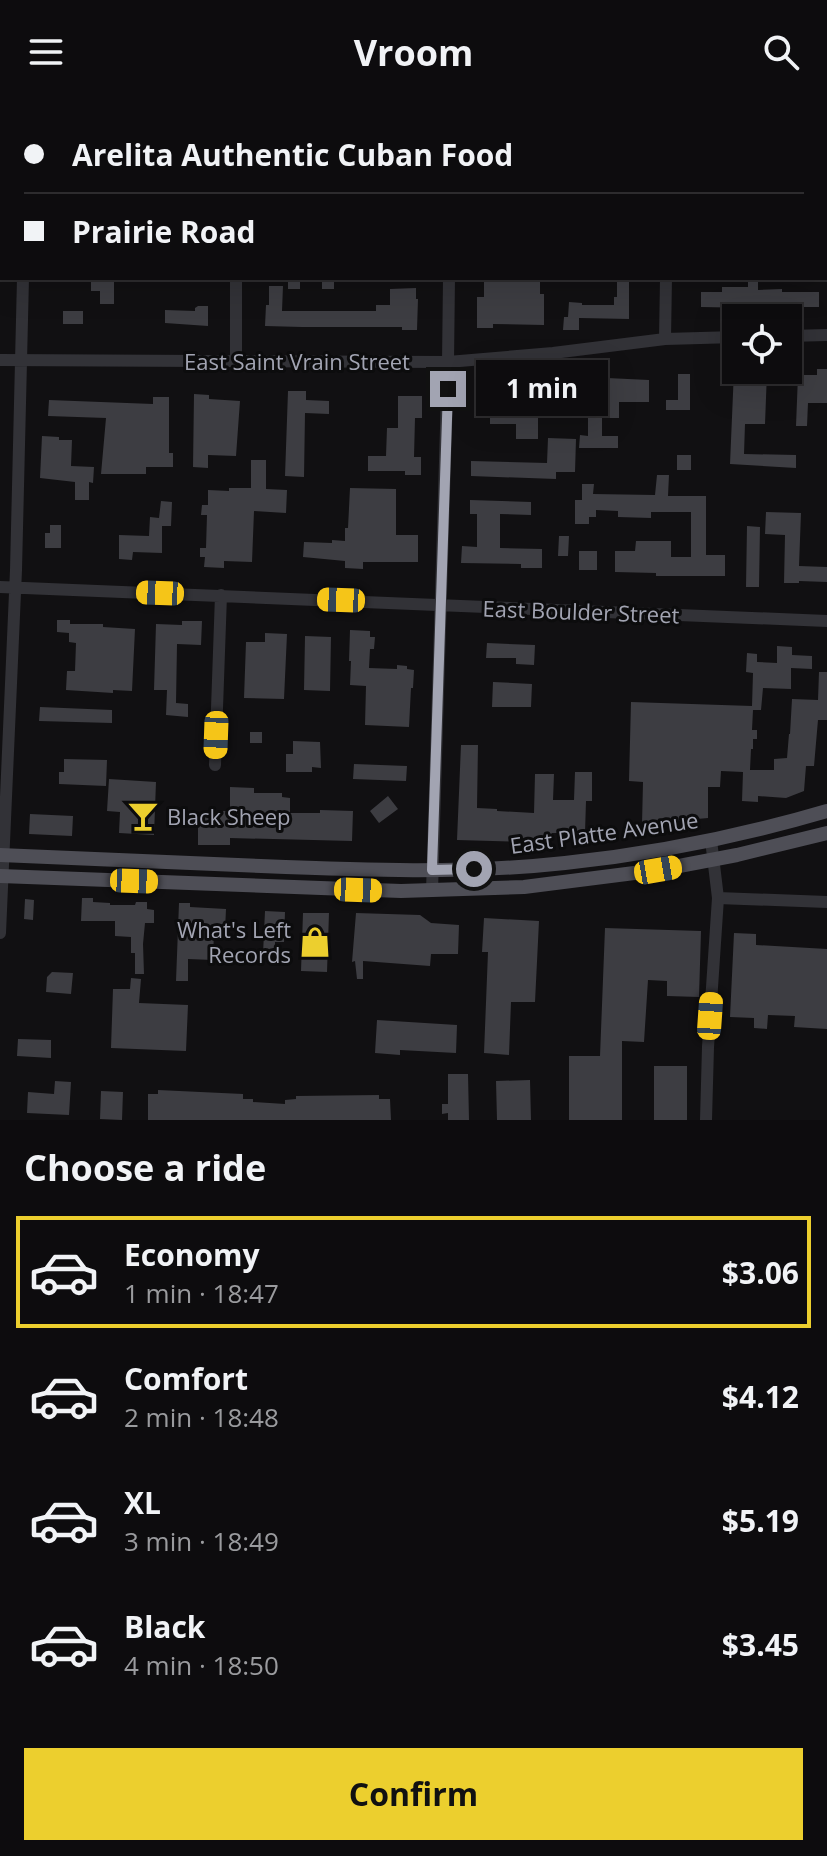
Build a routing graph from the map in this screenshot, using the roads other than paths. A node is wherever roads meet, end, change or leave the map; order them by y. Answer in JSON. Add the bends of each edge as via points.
{"nodes":[{"id":1,"x":23,"y":280,"type":"edge"},
{"id":2,"x":236,"y":280,"type":"edge"},
{"id":3,"x":449,"y":280,"type":"edge"},
{"id":4,"x":666,"y":280,"type":"edge"},
{"id":5,"x":827,"y":335,"type":"edge"},
{"id":6,"x":802,"y":336,"type":"edge"},
{"id":7,"x":722,"y":337,"type":"edge"},
{"id":8,"x":665,"y":339,"type":"junction"},
{"id":9,"x":0,"y":360,"type":"edge"},
{"id":10,"x":22,"y":360,"type":"junction"},
{"id":11,"x":236,"y":360,"type":"junction"},
{"id":12,"x":448,"y":362,"type":"junction"},
{"id":13,"x":0,"y":587,"type":"edge"},
{"id":14,"x":15,"y":587,"type":"junction"},
{"id":15,"x":221,"y":595,"type":"junction"},
{"id":16,"x":441,"y":605,"type":"junction"},
{"id":17,"x":827,"y":621,"type":"edge"},
{"id":18,"x":215,"y":765,"type":"dead end"},
{"id":19,"x":827,"y":811,"type":"edge"},
{"id":20,"x":827,"y":833,"type":"edge"},
{"id":21,"x":711,"y":840,"type":"junction"},
{"id":22,"x":2,"y":855,"type":"edge"},
{"id":23,"x":713,"y":860,"type":"junction"},
{"id":24,"x":432,"y":870,"type":"junction"},
{"id":25,"x":1,"y":876,"type":"edge"},
{"id":26,"x":432,"y":891,"type":"junction"},
{"id":27,"x":718,"y":898,"type":"junction"},
{"id":28,"x":827,"y":902,"type":"edge"},
{"id":29,"x":0,"y":933,"type":"edge"},
{"id":30,"x":706,"y":1120,"type":"edge"}],
"edges":[{"from":1,"to":10,"type":"street"},
{"from":2,"to":11,"type":"street"},
{"from":3,"to":12,"type":"street"},
{"from":4,"to":8,"type":"street"},
{"from":5,"to":6,"type":"street"},
{"from":7,"to":8,"type":"street","name":"East Saint Vrain Street"},
{"from":8,"to":12,"type":"street","name":"East Saint Vrain Street"},
{"from":9,"to":10,"type":"street","name":"East Saint Vrain Street"},
{"from":10,"to":11,"type":"street","name":"East Saint Vrain Street"},
{"from":10,"to":14,"type":"street"},
{"from":11,"to":12,"type":"street","name":"East Saint Vrain Street"},
{"from":12,"to":16,"type":"street"},
{"from":13,"to":14,"type":"street","name":"East Boulder Street"},
{"from":14,"to":15,"type":"street","name":"East Boulder Street"},
{"from":14,"to":22,"type":"street"},
{"from":15,"to":16,"type":"street","name":"East Boulder Street"},
{"from":15,"to":18,"type":"street"},
{"from":16,"to":17,"type":"street","name":"East Boulder Street"},
{"from":16,"to":24,"type":"street"},
{"from":19,"to":21,"type":"main road","name":"East Platte Avenue"},
{"from":20,"to":23,"type":"main road","name":"East Platte Avenue"},
{"from":21,"to":23,"type":"street"},
{"from":21,"to":24,"type":"main road","name":"East Platte Avenue","via":[[564,863]]},
{"from":22,"to":24,"type":"main road","name":"East Platte Avenue"},
{"from":22,"to":25,"type":"street"},
{"from":23,"to":26,"type":"main road","name":"East Platte Avenue","via":[[580,881]]},
{"from":23,"to":27,"type":"street"},
{"from":24,"to":26,"type":"street"},
{"from":25,"to":26,"type":"main road","name":"East Platte Avenue"},
{"from":25,"to":29,"type":"street"},
{"from":27,"to":28,"type":"street"},
{"from":27,"to":30,"type":"street"}]}
